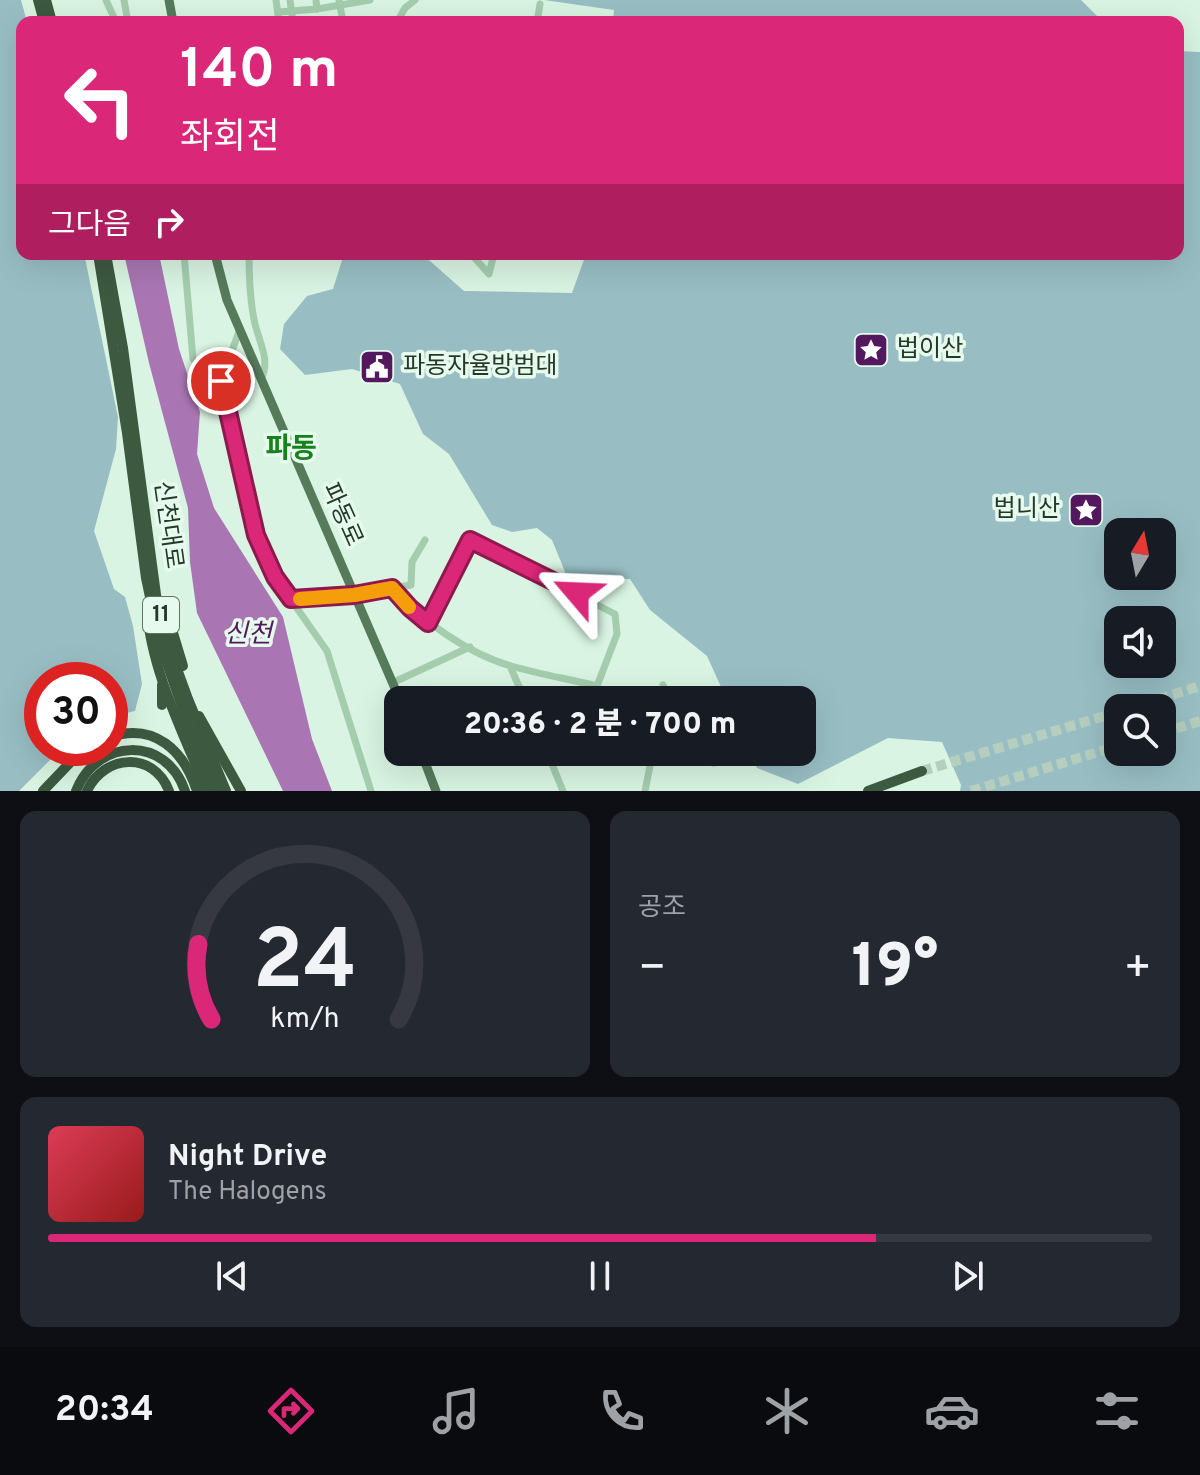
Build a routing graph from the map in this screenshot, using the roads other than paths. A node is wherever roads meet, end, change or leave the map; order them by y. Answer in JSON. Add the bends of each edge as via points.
{"nodes":[{"id":1,"x":276,"y":0,"type":"edge"},
{"id":2,"x":290,"y":0,"type":"edge"},
{"id":3,"x":368,"y":0,"type":"edge"},
{"id":4,"x":415,"y":0,"type":"edge"},
{"id":5,"x":340,"y":3,"type":"edge"},
{"id":6,"x":316,"y":4,"type":"edge"},
{"id":7,"x":540,"y":4,"type":"dead end"},
{"id":8,"x":279,"y":12,"type":"junction"},
{"id":9,"x":292,"y":12,"type":"junction"},
{"id":10,"x":279,"y":16,"type":"edge"},
{"id":11,"x":292,"y":16,"type":"edge"},
{"id":12,"x":400,"y":16,"type":"edge"},
{"id":13,"x":538,"y":16,"type":"edge"},
{"id":14,"x":99,"y":260,"type":"edge"},
{"id":15,"x":107,"y":260,"type":"edge"},
{"id":16,"x":185,"y":260,"type":"edge"},
{"id":17,"x":217,"y":260,"type":"edge"},
{"id":18,"x":250,"y":260,"type":"edge"},
{"id":19,"x":476,"y":260,"type":"edge"},
{"id":20,"x":492,"y":260,"type":"edge"},
{"id":21,"x":240,"y":329,"type":"junction"},
{"id":22,"x":261,"y":379,"type":"junction"},
{"id":23,"x":221,"y":381,"type":"junction"},
{"id":24,"x":130,"y":431,"type":"junction"},
{"id":25,"x":425,"y":540,"type":"dead end"},
{"id":26,"x":149,"y":545,"type":"junction"},
{"id":27,"x":146,"y":578,"type":"junction"},
{"id":28,"x":392,"y":588,"type":"junction"},
{"id":29,"x":354,"y":595,"type":"junction"},
{"id":30,"x":291,"y":599,"type":"junction"},
{"id":31,"x":428,"y":623,"type":"junction"},
{"id":32,"x":470,"y":647,"type":"junction"},
{"id":33,"x":510,"y":666,"type":"junction"},
{"id":34,"x":161,"y":675,"type":"junction"},
{"id":35,"x":392,"y":683,"type":"junction"},
{"id":36,"x":393,"y":686,"type":"edge"},
{"id":37,"x":519,"y":686,"type":"edge"},
{"id":38,"x":597,"y":686,"type":"joint"},
{"id":39,"x":162,"y":705,"type":"dead end"},
{"id":40,"x":199,"y":715,"type":"junction"},
{"id":41,"x":128,"y":734,"type":"edge"},
{"id":42,"x":178,"y":740,"type":"dead end"},
{"id":43,"x":196,"y":763,"type":"junction"},
{"id":44,"x":67,"y":766,"type":"edge"},
{"id":45,"x":426,"y":766,"type":"edge"},
{"id":46,"x":553,"y":766,"type":"edge"},
{"id":47,"x":650,"y":766,"type":"edge"},
{"id":48,"x":922,"y":771,"type":"tunnel mouth"},
{"id":49,"x":43,"y":791,"type":"edge"},
{"id":50,"x":76,"y":791,"type":"edge"},
{"id":51,"x":87,"y":791,"type":"edge"},
{"id":52,"x":169,"y":791,"type":"edge"},
{"id":53,"x":185,"y":791,"type":"edge"},
{"id":54,"x":197,"y":791,"type":"edge"},
{"id":55,"x":207,"y":791,"type":"edge"},
{"id":56,"x":217,"y":791,"type":"edge"},
{"id":57,"x":226,"y":791,"type":"edge"},
{"id":58,"x":232,"y":791,"type":"edge"},
{"id":59,"x":241,"y":791,"type":"edge"},
{"id":60,"x":371,"y":791,"type":"edge"},
{"id":61,"x":436,"y":791,"type":"edge"},
{"id":62,"x":563,"y":791,"type":"edge"},
{"id":63,"x":645,"y":791,"type":"edge"},
{"id":64,"x":868,"y":791,"type":"edge"}],
"edges":[{"from":1,"to":8,"type":"street"},
{"from":2,"to":9,"type":"street"},
{"from":3,"to":5,"type":"street"},
{"from":4,"to":12,"type":"street"},
{"from":5,"to":6,"type":"street"},
{"from":6,"to":9,"type":"street"},
{"from":7,"to":13,"type":"street"},
{"from":8,"to":9,"type":"street"},
{"from":8,"to":10,"type":"street"},
{"from":9,"to":11,"type":"street"},
{"from":14,"to":24,"type":"highway","name":"신천대로","number":"11"},
{"from":15,"to":24,"type":"highway","name":"신천대로","number":"11"},
{"from":16,"to":23,"type":"street","via":[[193,359]]},
{"from":17,"to":21,"type":"main road","name":"파동로"},
{"from":18,"to":22,"type":"street","via":[[255,325],[263,342]]},
{"from":19,"to":20,"type":"street","via":[[489,274]]},
{"from":21,"to":22,"type":"main road","name":"파동로"},
{"from":21,"to":23,"type":"street"},
{"from":22,"to":29,"type":"main road","name":"파동로"},
{"from":23,"to":30,"type":"street","via":[[256,535]]},
{"from":24,"to":26,"type":"highway","name":"신천대로","number":"11"},
{"from":24,"to":27,"type":"highway","name":"신천대로","number":"11"},
{"from":25,"to":28,"type":"street","via":[[412,562],[411,585]]},
{"from":26,"to":40,"type":"highway","number":"11"},
{"from":26,"to":57,"type":"highway","name":"신천대로","number":"11","via":[[169,647]]},
{"from":27,"to":34,"type":"highway","number":"11","via":[[148,629]]},
{"from":27,"to":56,"type":"highway","name":"신천대로","number":"11","via":[[167,668]]},
{"from":28,"to":29,"type":"street"},
{"from":28,"to":31,"type":"street"},
{"from":29,"to":30,"type":"street"},
{"from":29,"to":35,"type":"main road","name":"파동로"},
{"from":30,"to":60,"type":"street","via":[[327,651]]},
{"from":31,"to":32,"type":"street"},
{"from":31,"to":38,"type":"street","via":[[470,540],[615,614],[617,634]]},
{"from":32,"to":33,"type":"street"},
{"from":32,"to":35,"type":"street"},
{"from":33,"to":37,"type":"street"},
{"from":33,"to":38,"type":"street"},
{"from":34,"to":39,"type":"highway"},
{"from":34,"to":43,"type":"highway","number":"11"},
{"from":35,"to":36,"type":"main road","name":"파동로"},
{"from":40,"to":58,"type":"highway","number":"11"},
{"from":40,"to":59,"type":"highway"},
{"from":41,"to":54,"type":"highway","via":[[160,738],[181,757]]},
{"from":42,"to":43,"type":"highway"},
{"from":43,"to":55,"type":"highway","number":"11"},
{"from":44,"to":49,"type":"highway"},
{"from":45,"to":61,"type":"main road"},
{"from":46,"to":62,"type":"street"},
{"from":47,"to":63,"type":"street"},
{"from":48,"to":64,"type":"highway"},
{"from":50,"to":53,"type":"highway","via":[[93,763],[118,752],[142,750],[170,765]]},
{"from":51,"to":52,"type":"highway","via":[[103,770],[126,761],[145,764]]}]}
